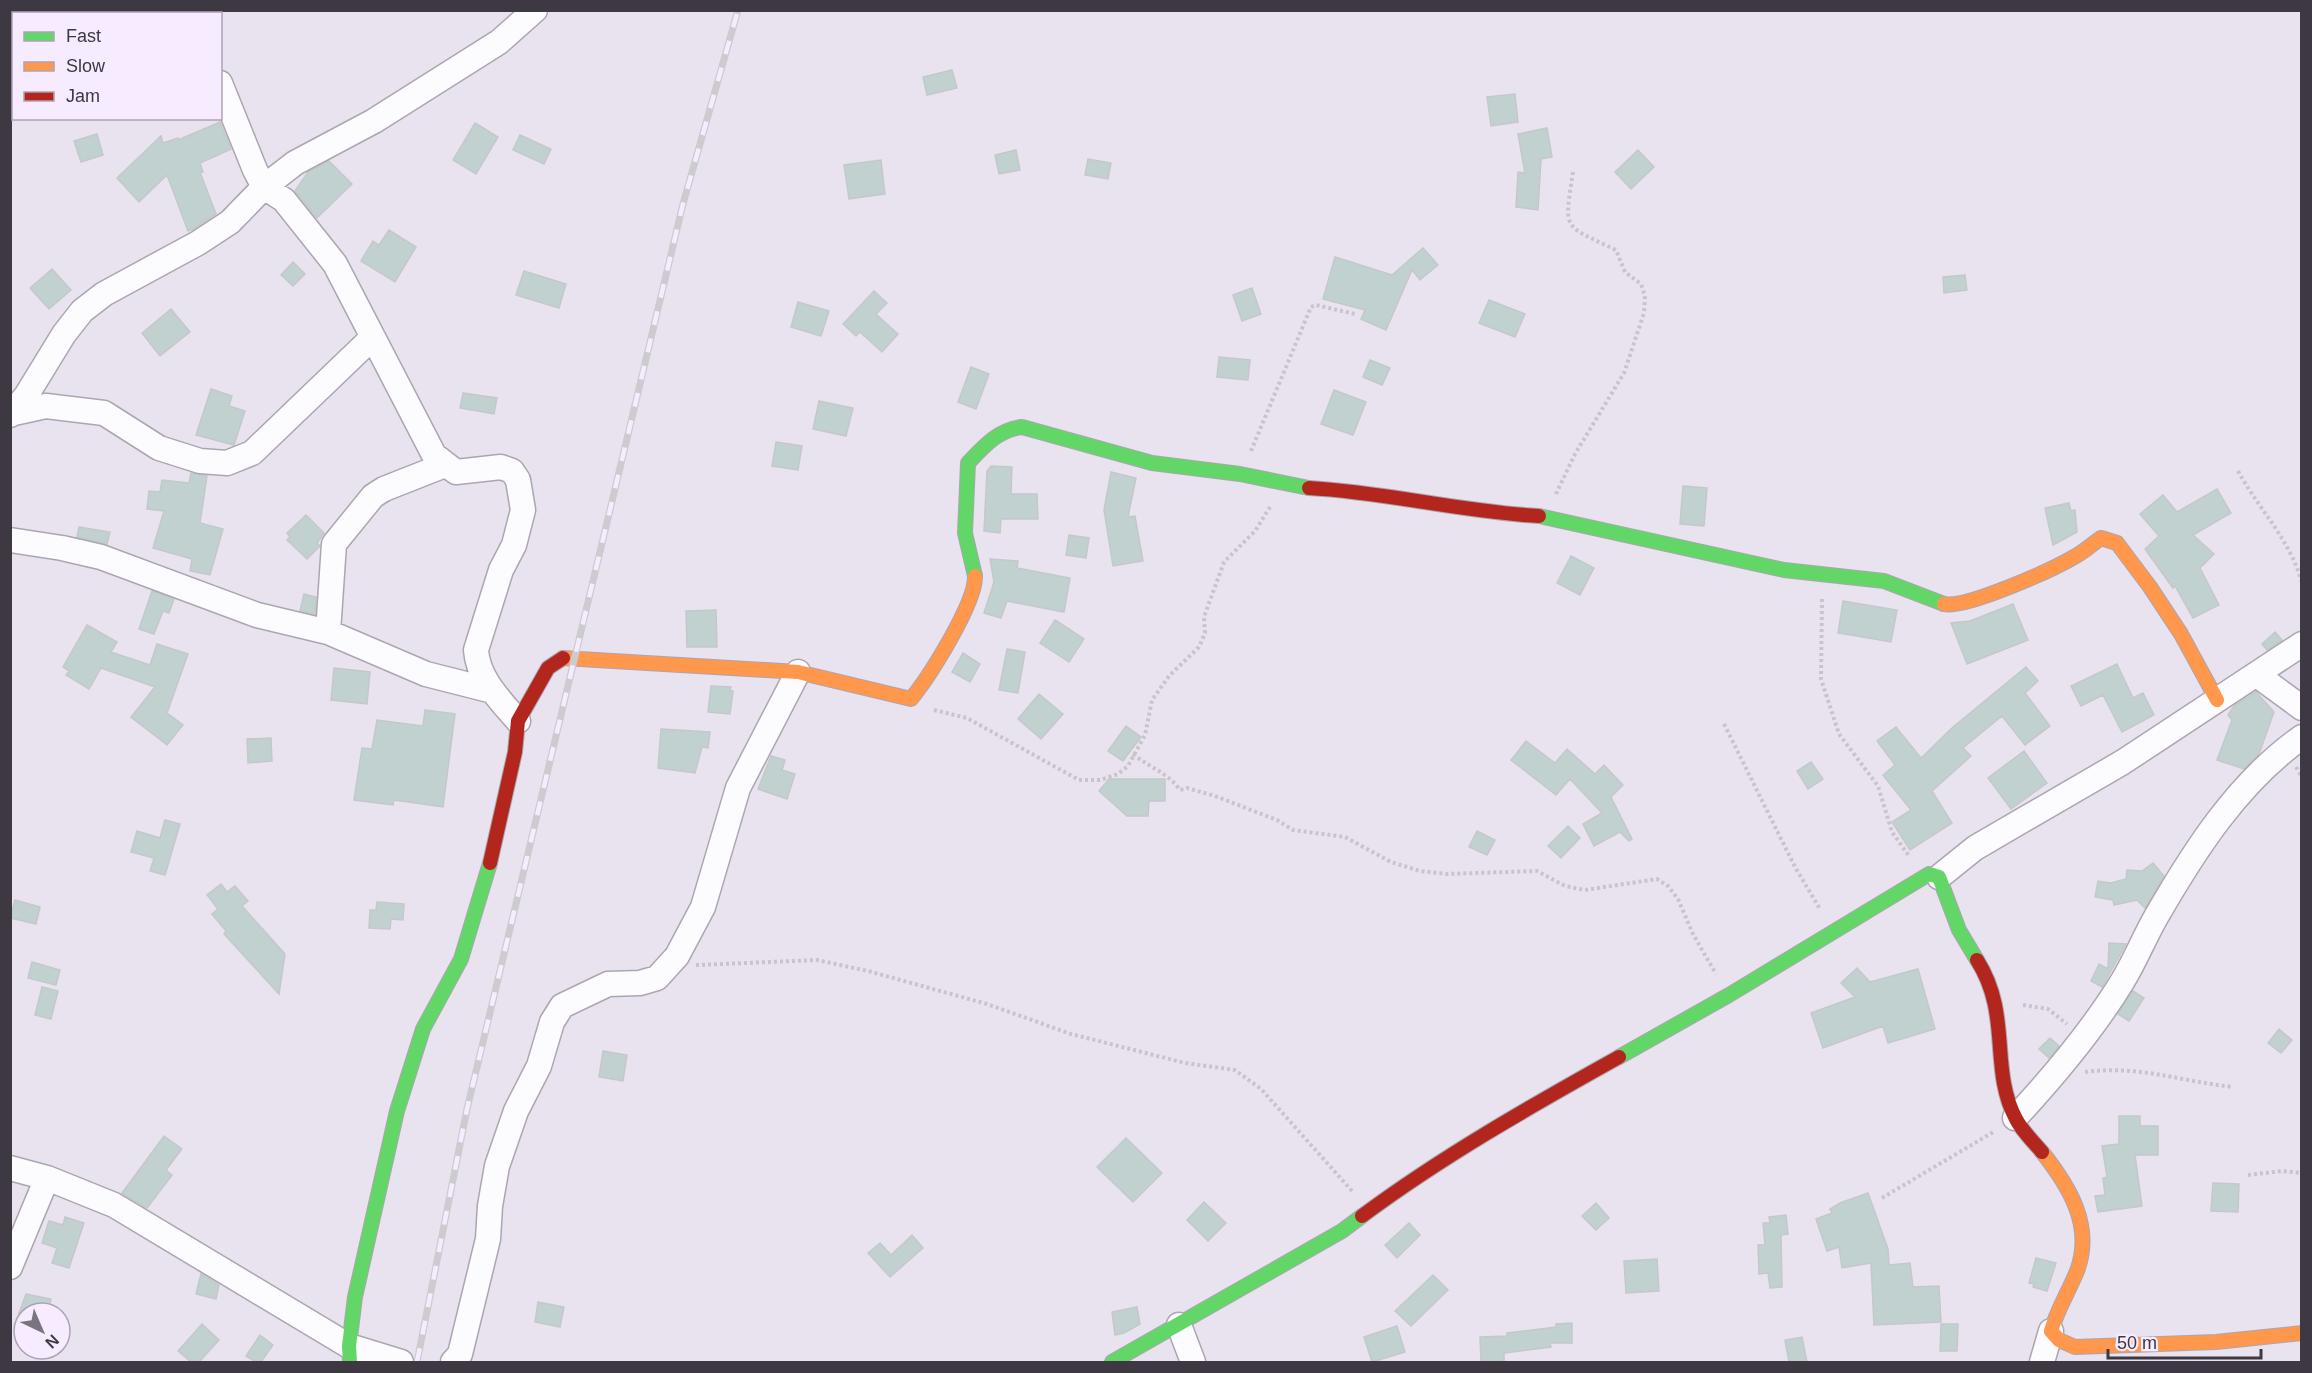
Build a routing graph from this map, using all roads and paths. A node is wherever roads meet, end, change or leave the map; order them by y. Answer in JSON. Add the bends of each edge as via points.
{"nodes":[{"id":1,"x":535,"y":10,"type":"edge"},
{"id":2,"x":222,"y":88,"type":"edge"},
{"id":3,"x":1573,"y":172,"type":"dead end"},
{"id":4,"x":264,"y":187,"type":"junction"},
{"id":5,"x":1355,"y":314,"type":"dead end"},
{"id":6,"x":372,"y":338,"type":"junction"},
{"id":7,"x":12,"y":414,"type":"edge"},
{"id":8,"x":445,"y":465,"type":"junction"},
{"id":9,"x":2238,"y":471,"type":"dead end"},
{"id":10,"x":1240,"y":474,"type":"junction"},
{"id":11,"x":1285,"y":483,"type":"junction"},
{"id":12,"x":1545,"y":516,"type":"junction"},
{"id":13,"x":10,"y":540,"type":"edge"},
{"id":14,"x":1823,"y":576,"type":"junction"},
{"id":15,"x":2301,"y":583,"type":"edge"},
{"id":16,"x":328,"y":632,"type":"junction"},
{"id":17,"x":2301,"y":644,"type":"edge"},
{"id":18,"x":798,"y":672,"type":"junction"},
{"id":19,"x":2257,"y":675,"type":"junction"},
{"id":20,"x":493,"y":691,"type":"junction"},
{"id":21,"x":911,"y":699,"type":"junction"},
{"id":22,"x":2217,"y":700,"type":"junction"},
{"id":23,"x":2301,"y":708,"type":"edge"},
{"id":24,"x":518,"y":721,"type":"junction"},
{"id":25,"x":1724,"y":724,"type":"dead end"},
{"id":26,"x":2301,"y":737,"type":"edge"},
{"id":27,"x":1133,"y":754,"type":"junction"},
{"id":28,"x":1934,"y":876,"type":"junction"},
{"id":29,"x":1833,"y":931,"type":"junction"},
{"id":30,"x":668,"y":968,"type":"junction"},
{"id":31,"x":1729,"y":994,"type":"junction"},
{"id":32,"x":1997,"y":1001,"type":"junction"},
{"id":33,"x":2083,"y":1038,"type":"junction"},
{"id":34,"x":2054,"y":1076,"type":"junction"},
{"id":35,"x":2233,"y":1087,"type":"dead end"},
{"id":36,"x":2015,"y":1118,"type":"junction"},
{"id":37,"x":10,"y":1168,"type":"edge"},
{"id":38,"x":2301,"y":1173,"type":"edge"},
{"id":39,"x":2248,"y":1175,"type":"dead end"},
{"id":40,"x":47,"y":1178,"type":"junction"},
{"id":41,"x":1882,"y":1198,"type":"dead end"},
{"id":42,"x":1370,"y":1210,"type":"junction"},
{"id":43,"x":10,"y":1267,"type":"edge"},
{"id":44,"x":1179,"y":1325,"type":"junction"},
{"id":45,"x":2051,"y":1331,"type":"junction"},
{"id":46,"x":2301,"y":1333,"type":"edge"},
{"id":47,"x":350,"y":1354,"type":"edge"},
{"id":48,"x":401,"y":1362,"type":"edge"},
{"id":49,"x":453,"y":1362,"type":"edge"},
{"id":50,"x":1112,"y":1362,"type":"edge"},
{"id":51,"x":1193,"y":1362,"type":"edge"},
{"id":52,"x":2042,"y":1362,"type":"edge"}],
"edges":[{"from":1,"to":4,"type":"street","via":[[499,42],[374,121],[312,152]]},
{"from":2,"to":4,"type":"street"},
{"from":3,"to":12,"type":"path","via":[[1567,216],[1571,226],[1616,250],[1625,272],[1641,284],[1644,313],[1624,373],[1575,454]]},
{"from":4,"to":6,"type":"street","via":[[284,200],[335,264]]},
{"from":4,"to":7,"type":"street","via":[[230,222],[104,294],[82,311]]},
{"from":5,"to":10,"type":"path","via":[[1311,307]]},
{"from":6,"to":7,"type":"street","via":[[252,453],[227,463],[200,461],[159,448],[104,413],[46,406]]},
{"from":6,"to":8,"type":"street","via":[[434,455]]},
{"from":8,"to":16,"type":"street","via":[[373,496],[334,544]]},
{"from":8,"to":20,"type":"street","via":[[456,472],[501,467],[512,471],[518,480],[523,510],[476,650],[477,662]]},
{"from":9,"to":15,"type":"path","via":[[2291,553]]},
{"from":10,"to":11,"type":"street"},
{"from":10,"to":21,"type":"street","via":[[1152,463],[1022,427],[1008,428],[996,435],[968,463],[965,539],[975,582],[941,655],[920,692]]},
{"from":11,"to":12,"type":"street","via":[[1378,493],[1486,513]]},
{"from":11,"to":27,"type":"path","via":[[1255,531],[1224,562],[1204,617],[1205,633],[1199,647],[1169,676],[1152,700],[1145,735]]},
{"from":12,"to":14,"type":"street"},
{"from":13,"to":16,"type":"street","via":[[102,557],[257,615]]},
{"from":14,"to":22,"type":"street","via":[[1884,581],[1916,591],[1937,603],[1964,603],[2075,557],[2106,538],[2117,543],[2150,587]]},
{"from":14,"to":28,"type":"path","via":[[1821,679],[1839,734],[1878,786],[1892,832],[1905,852]]},
{"from":16,"to":20,"type":"street","via":[[426,674]]},
{"from":17,"to":19,"type":"street"},
{"from":18,"to":21,"type":"street"},
{"from":18,"to":24,"type":"street","via":[[562,658],[548,668]]},
{"from":18,"to":30,"type":"street","via":[[738,788],[703,907]]},
{"from":19,"to":22,"type":"street"},
{"from":19,"to":23,"type":"street"},
{"from":20,"to":24,"type":"street"},
{"from":21,"to":27,"type":"path","via":[[933,710],[967,718],[1079,780],[1101,780],[1118,774],[1128,766]]},
{"from":22,"to":28,"type":"street","via":[[2123,762]]},
{"from":24,"to":47,"type":"street","via":[[515,752],[485,884],[461,959],[423,1029],[398,1111],[355,1297]]},
{"from":25,"to":29,"type":"path","via":[[1795,867]]},
{"from":26,"to":33,"type":"street","via":[[2250,784],[2206,836],[2130,969]]},
{"from":27,"to":31,"type":"path","via":[[1166,774],[1180,790],[1187,788],[1215,796],[1278,820],[1293,830],[1345,837],[1391,862],[1420,871],[1537,871],[1566,886],[1585,890],[1657,879],[1678,899],[1693,934]]},
{"from":28,"to":29,"type":"street"},
{"from":28,"to":32,"type":"street"},
{"from":29,"to":31,"type":"street"},
{"from":30,"to":42,"type":"path","via":[[817,960],[987,1004],[1105,1043],[1185,1063],[1235,1070],[1261,1089]]},
{"from":30,"to":49,"type":"street","via":[[657,978],[608,984],[576,998],[562,1006],[552,1022],[539,1066],[516,1111],[497,1166],[479,1281],[460,1354]]},
{"from":31,"to":42,"type":"street","via":[[1501,1124]]},
{"from":32,"to":33,"type":"path","via":[[2048,1009]]},
{"from":32,"to":36,"type":"street","via":[[2001,1068]]},
{"from":33,"to":34,"type":"street"},
{"from":34,"to":35,"type":"path","via":[[2139,1070]]},
{"from":34,"to":36,"type":"street"},
{"from":36,"to":41,"type":"path"},
{"from":36,"to":45,"type":"street","via":[[2063,1178],[2080,1210],[2083,1246],[2076,1279],[2056,1310]]},
{"from":37,"to":40,"type":"street"},
{"from":38,"to":39,"type":"path"},
{"from":40,"to":43,"type":"street"},
{"from":40,"to":47,"type":"street","via":[[114,1205]]},
{"from":42,"to":44,"type":"street","via":[[1342,1231]]},
{"from":44,"to":50,"type":"street"},
{"from":44,"to":51,"type":"street"},
{"from":45,"to":46,"type":"street","via":[[2059,1340],[2075,1347],[2216,1342]]},
{"from":45,"to":52,"type":"street"},
{"from":47,"to":48,"type":"street"}]}
